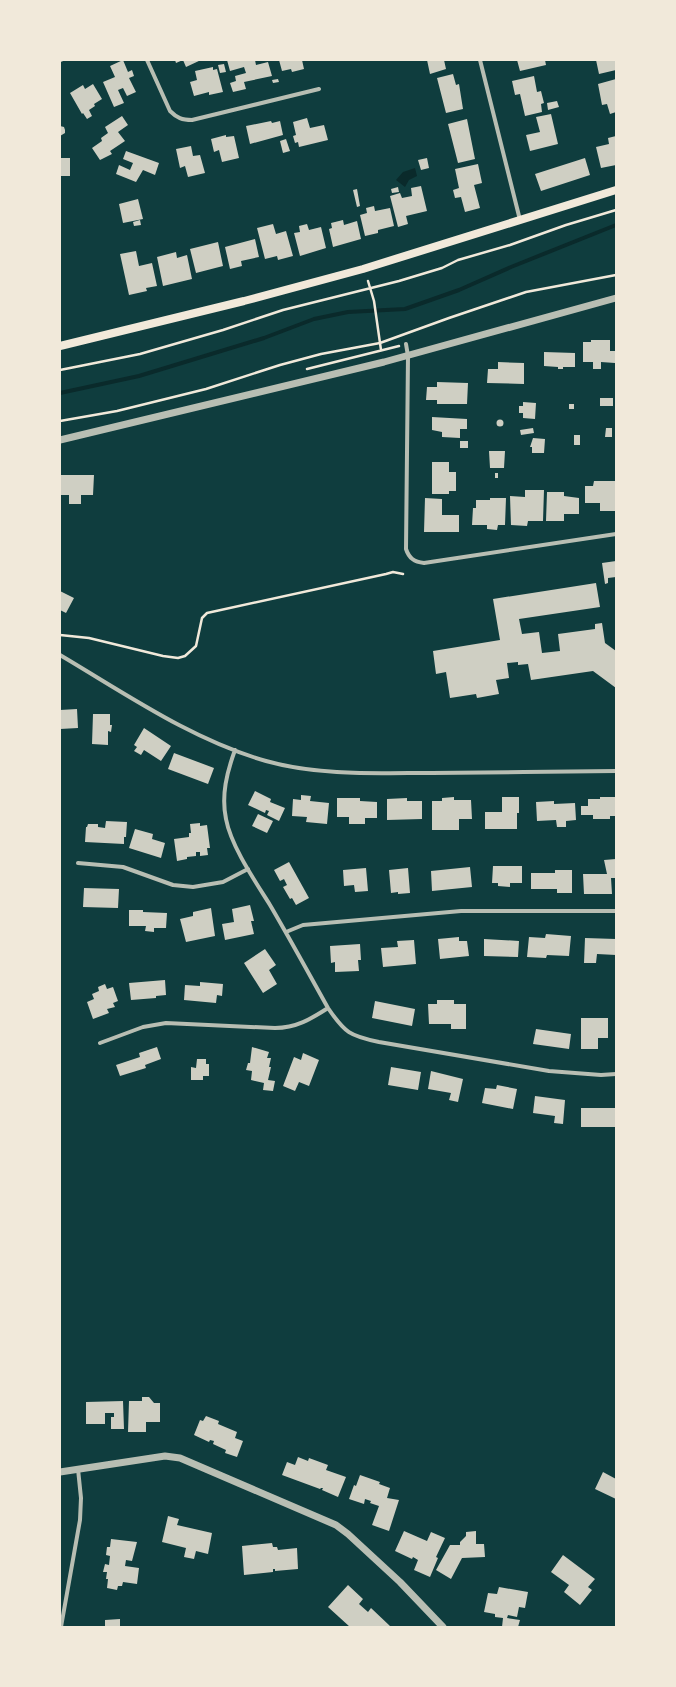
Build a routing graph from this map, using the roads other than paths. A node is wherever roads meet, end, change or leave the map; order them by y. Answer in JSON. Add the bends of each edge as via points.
{"nodes":[{"id":1,"x":147,"y":60,"type":"edge"},
{"id":2,"x":480,"y":60,"type":"edge"},
{"id":3,"x":319,"y":89,"type":"dead end"},
{"id":4,"x":616,"y":190,"type":"edge"},
{"id":5,"x":520,"y":220,"type":"junction"},
{"id":6,"x":616,"y":298,"type":"edge"},
{"id":7,"x":406,"y":344,"type":"dead end"},
{"id":8,"x":60,"y":346,"type":"edge"},
{"id":9,"x":408,"y":356,"type":"junction"},
{"id":10,"x":60,"y":440,"type":"edge"},
{"id":11,"x":616,"y":534,"type":"edge"},
{"id":12,"x":60,"y":655,"type":"edge"},
{"id":13,"x":235,"y":750,"type":"junction"},
{"id":14,"x":616,"y":771,"type":"edge"},
{"id":15,"x":78,"y":863,"type":"dead end"},
{"id":16,"x":248,"y":869,"type":"junction"},
{"id":17,"x":616,"y":911,"type":"edge"},
{"id":18,"x":286,"y":932,"type":"junction"},
{"id":19,"x":328,"y":1008,"type":"junction"},
{"id":20,"x":100,"y":1042,"type":"dead end"},
{"id":21,"x":616,"y":1074,"type":"edge"},
{"id":22,"x":78,"y":1469,"type":"junction"},
{"id":23,"x":60,"y":1472,"type":"edge"},
{"id":24,"x":61,"y":1627,"type":"edge"},
{"id":25,"x":442,"y":1627,"type":"edge"}],
"edges":[{"from":1,"to":3,"type":"street","via":[[170,111],[176,117],[185,120]]},
{"from":2,"to":5,"type":"street"},
{"from":4,"to":5,"type":"main road"},
{"from":5,"to":8,"type":"main road","via":[[363,269]]},
{"from":6,"to":9,"type":"street"},
{"from":7,"to":9,"type":"street"},
{"from":9,"to":10,"type":"street"},
{"from":9,"to":11,"type":"street","via":[[406,550],[412,560],[424,563]]},
{"from":12,"to":13,"type":"street","via":[[167,718]]},
{"from":13,"to":14,"type":"street","via":[[304,770],[341,773]]},
{"from":13,"to":16,"type":"street","via":[[226,779],[224,810],[231,836]]},
{"from":15,"to":16,"type":"street","via":[[123,867],[173,885],[193,887],[223,882]]},
{"from":16,"to":18,"type":"street"},
{"from":17,"to":18,"type":"street","via":[[461,911],[303,924]]},
{"from":18,"to":19,"type":"street"},
{"from":19,"to":20,"type":"street","via":[[291,1026],[275,1028],[166,1023],[143,1027]]},
{"from":19,"to":21,"type":"street","via":[[341,1026],[362,1039],[549,1071]]},
{"from":22,"to":23,"type":"street"},
{"from":22,"to":24,"type":"street","via":[[80,1520]]},
{"from":22,"to":25,"type":"street","via":[[165,1456],[175,1457],[336,1525],[400,1582]]}]}
